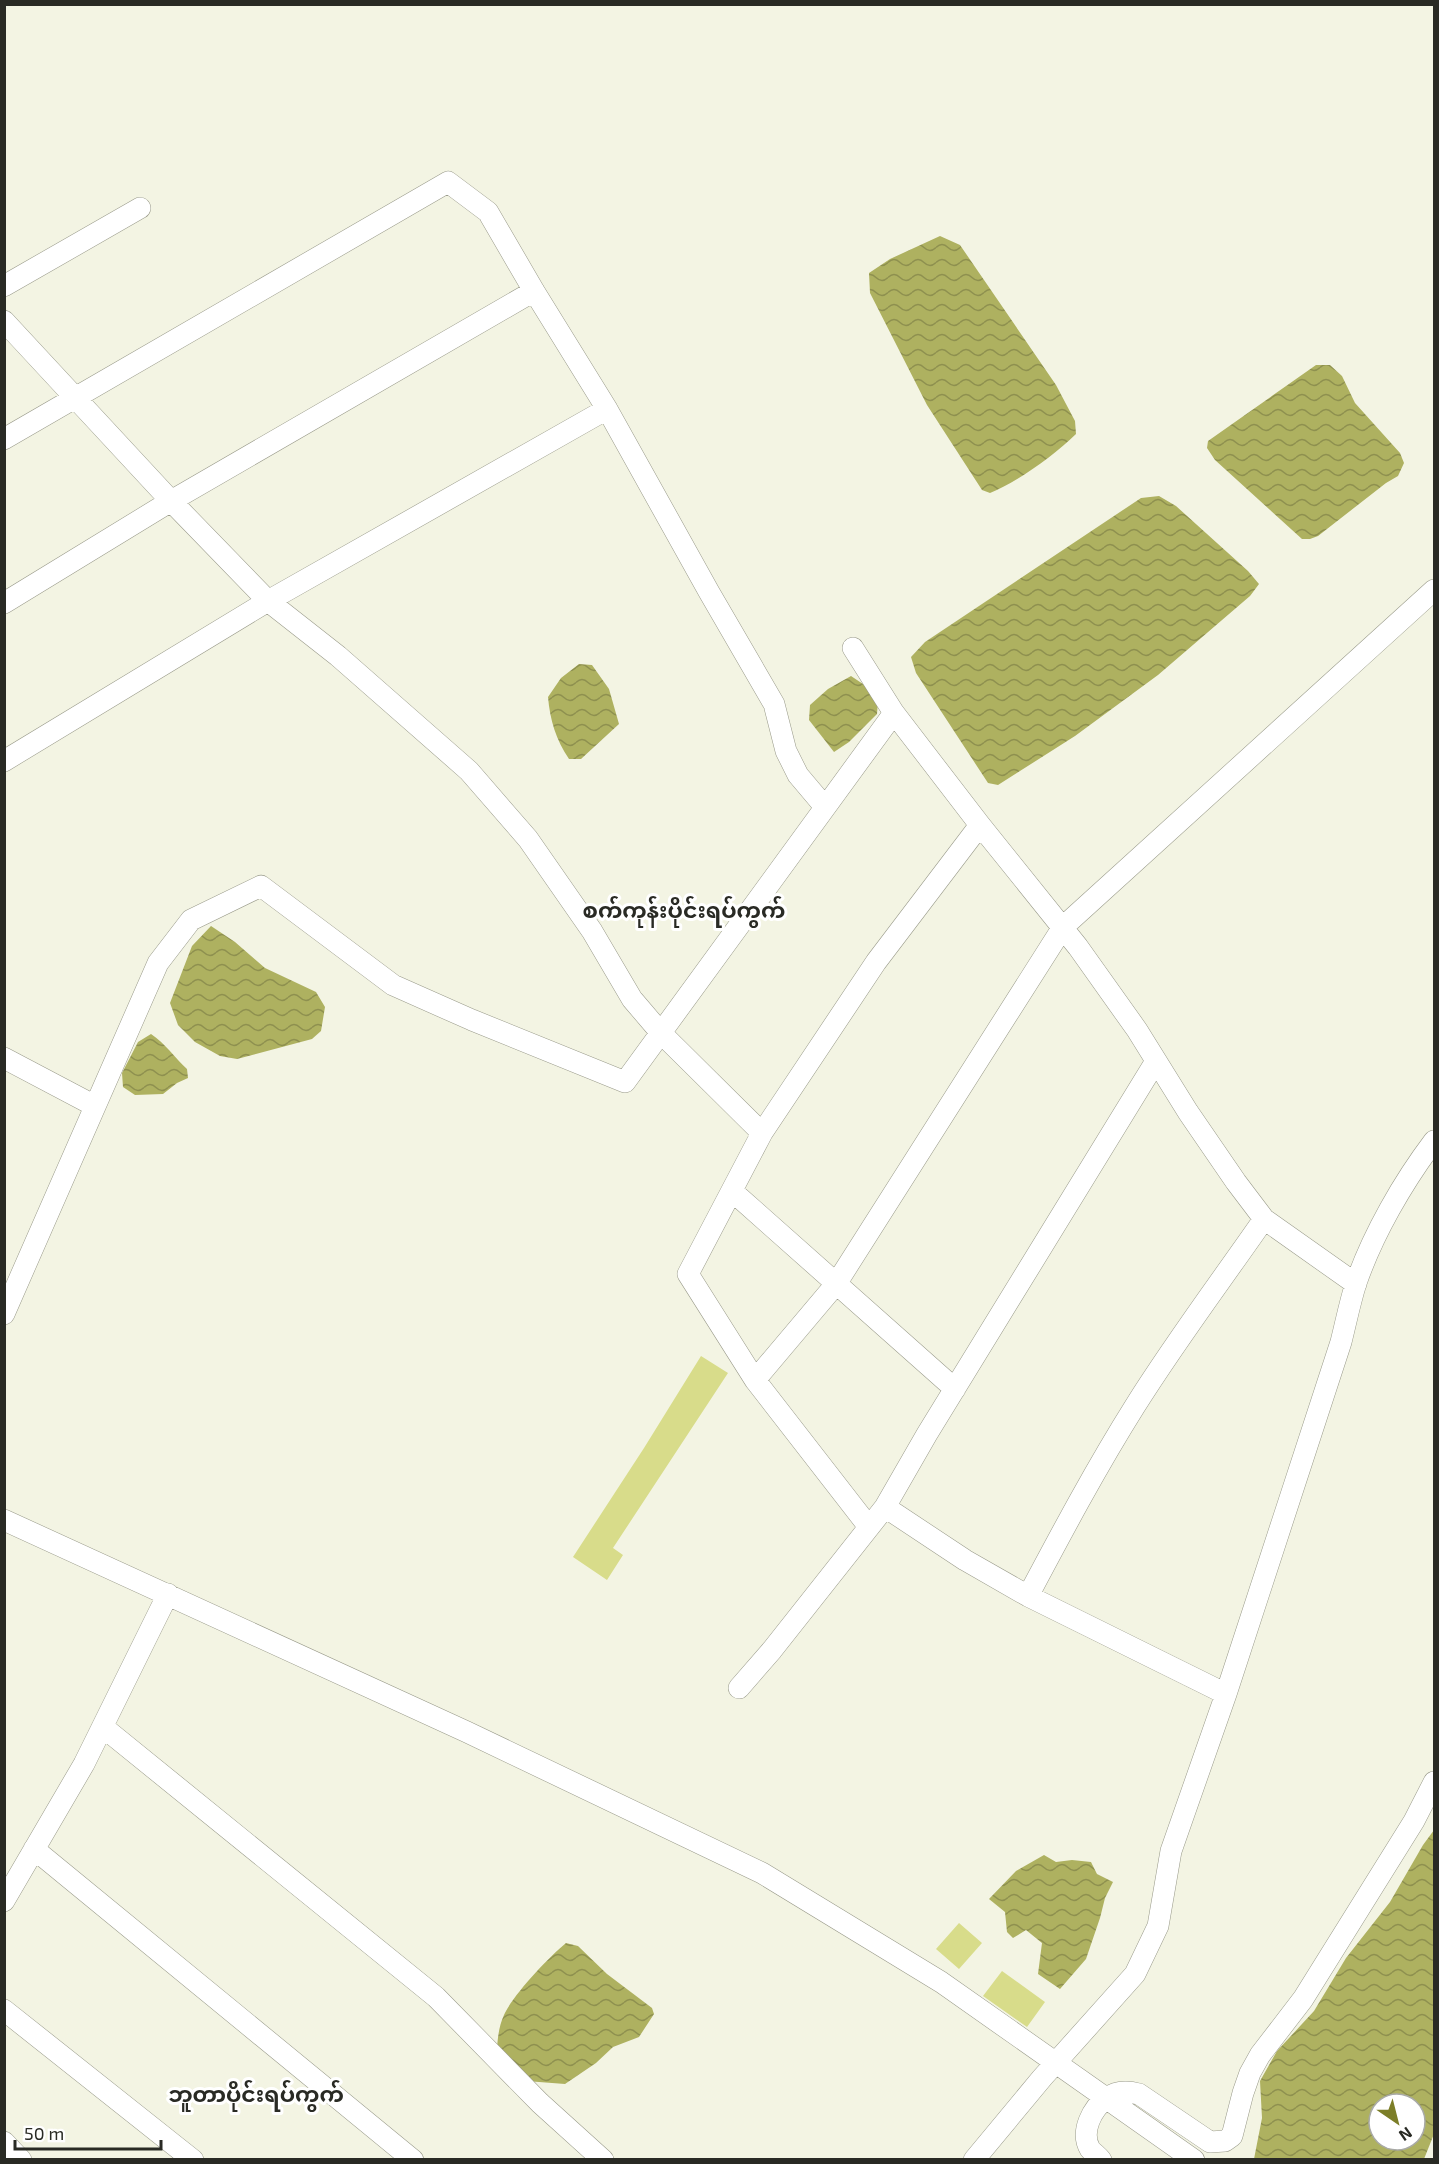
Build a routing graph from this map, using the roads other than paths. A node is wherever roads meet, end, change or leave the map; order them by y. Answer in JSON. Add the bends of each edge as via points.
{"nodes":[{"id":1,"x":140,"y":208,"type":"dead end"},
{"id":2,"x":4,"y":286,"type":"edge"},
{"id":3,"x":534,"y":291,"type":"junction"},
{"id":4,"x":4,"y":321,"type":"edge"},
{"id":5,"x":76,"y":397,"type":"junction"},
{"id":6,"x":607,"y":409,"type":"junction"},
{"id":7,"x":4,"y":439,"type":"edge"},
{"id":8,"x":171,"y":501,"type":"junction"},
{"id":9,"x":1434,"y":590,"type":"edge"},
{"id":10,"x":268,"y":601,"type":"junction"},
{"id":11,"x":4,"y":603,"type":"edge"},
{"id":12,"x":853,"y":648,"type":"dead end"},
{"id":13,"x":894,"y":713,"type":"junction"},
{"id":14,"x":4,"y":761,"type":"edge"},
{"id":15,"x":825,"y":807,"type":"junction"},
{"id":16,"x":980,"y":825,"type":"junction"},
{"id":17,"x":1063,"y":927,"type":"junction"},
{"id":18,"x":661,"y":1033,"type":"junction"},
{"id":19,"x":4,"y":1058,"type":"edge"},
{"id":20,"x":1156,"y":1061,"type":"junction"},
{"id":21,"x":95,"y":1106,"type":"junction"},
{"id":22,"x":762,"y":1133,"type":"junction"},
{"id":23,"x":1434,"y":1141,"type":"edge"},
{"id":24,"x":732,"y":1191,"type":"junction"},
{"id":25,"x":1264,"y":1219,"type":"junction"},
{"id":26,"x":836,"y":1284,"type":"junction"},
{"id":27,"x":1356,"y":1284,"type":"junction"},
{"id":28,"x":4,"y":1314,"type":"edge"},
{"id":29,"x":755,"y":1380,"type":"junction"},
{"id":30,"x":955,"y":1389,"type":"junction"},
{"id":31,"x":885,"y":1507,"type":"junction"},
{"id":32,"x":4,"y":1520,"type":"edge"},
{"id":33,"x":869,"y":1527,"type":"junction"},
{"id":34,"x":168,"y":1594,"type":"junction"},
{"id":35,"x":1028,"y":1596,"type":"junction"},
{"id":36,"x":739,"y":1688,"type":"dead end"},
{"id":37,"x":1226,"y":1694,"type":"junction"},
{"id":38,"x":103,"y":1727,"type":"junction"},
{"id":39,"x":1434,"y":1782,"type":"edge"},
{"id":40,"x":34,"y":1849,"type":"junction"},
{"id":41,"x":4,"y":1901,"type":"edge"},
{"id":42,"x":4,"y":2010,"type":"edge"},
{"id":43,"x":1057,"y":2063,"type":"junction"},
{"id":44,"x":1106,"y":2098,"type":"junction"},
{"id":45,"x":4,"y":2142,"type":"edge"},
{"id":46,"x":411,"y":2159,"type":"edge"},
{"id":47,"x":21,"y":2160,"type":"edge"},
{"id":48,"x":193,"y":2160,"type":"edge"},
{"id":49,"x":603,"y":2160,"type":"edge"},
{"id":50,"x":974,"y":2160,"type":"edge"},
{"id":51,"x":1101,"y":2160,"type":"edge"},
{"id":52,"x":1194,"y":2160,"type":"edge"}],
"edges":[{"from":1,"to":2,"type":"street"},
{"from":3,"to":5,"type":"street","via":[[488,212],[448,182]]},
{"from":3,"to":6,"type":"street"},
{"from":3,"to":8,"type":"street"},
{"from":4,"to":5,"type":"street"},
{"from":5,"to":7,"type":"street"},
{"from":5,"to":8,"type":"street"},
{"from":6,"to":10,"type":"street"},
{"from":6,"to":15,"type":"street","via":[[774,704],[786,751],[798,775]]},
{"from":8,"to":10,"type":"street"},
{"from":8,"to":11,"type":"street"},
{"from":9,"to":17,"type":"street"},
{"from":10,"to":14,"type":"street"},
{"from":10,"to":18,"type":"street","via":[[338,656],[469,771],[528,839],[592,931],[632,999]]},
{"from":12,"to":13,"type":"street"},
{"from":13,"to":15,"type":"street"},
{"from":13,"to":16,"type":"street"},
{"from":15,"to":18,"type":"street"},
{"from":16,"to":17,"type":"street"},
{"from":16,"to":22,"type":"street","via":[[876,962]]},
{"from":17,"to":20,"type":"street"},
{"from":17,"to":26,"type":"street"},
{"from":18,"to":21,"type":"street","via":[[625,1082],[393,985],[261,886],[191,920],[158,963]]},
{"from":18,"to":22,"type":"street"},
{"from":19,"to":21,"type":"street"},
{"from":20,"to":25,"type":"street"},
{"from":20,"to":30,"type":"street"},
{"from":21,"to":28,"type":"street"},
{"from":22,"to":24,"type":"street"},
{"from":23,"to":27,"type":"street","via":[[1414,1167]]},
{"from":24,"to":26,"type":"street"},
{"from":24,"to":29,"type":"street","via":[[688,1274]]},
{"from":25,"to":27,"type":"street"},
{"from":25,"to":35,"type":"street","via":[[1136,1405],[1078,1501]]},
{"from":26,"to":29,"type":"street"},
{"from":26,"to":30,"type":"street"},
{"from":27,"to":37,"type":"street","via":[[1341,1342]]},
{"from":29,"to":33,"type":"street"},
{"from":30,"to":31,"type":"street"},
{"from":31,"to":33,"type":"street"},
{"from":31,"to":35,"type":"street"},
{"from":32,"to":34,"type":"street"},
{"from":33,"to":36,"type":"street"},
{"from":34,"to":38,"type":"street"},
{"from":34,"to":43,"type":"street","via":[[762,1873],[941,1982]]},
{"from":35,"to":37,"type":"street"},
{"from":37,"to":43,"type":"street","via":[[1171,1851],[1158,1926],[1135,1974]]},
{"from":38,"to":40,"type":"street"},
{"from":38,"to":49,"type":"street","via":[[436,1997],[540,2103]]},
{"from":39,"to":44,"type":"street","via":[[1414,1821],[1303,1999],[1260,2055],[1243,2093],[1232,2136],[1218,2143],[1210,2142],[1130,2091]]},
{"from":40,"to":41,"type":"street"},
{"from":40,"to":46,"type":"street"},
{"from":42,"to":48,"type":"street"},
{"from":43,"to":44,"type":"street"},
{"from":43,"to":50,"type":"street"},
{"from":44,"to":51,"type":"street","via":[[1090,2117],[1086,2133],[1090,2149]]},
{"from":44,"to":52,"type":"street"},
{"from":45,"to":47,"type":"street"}]}
